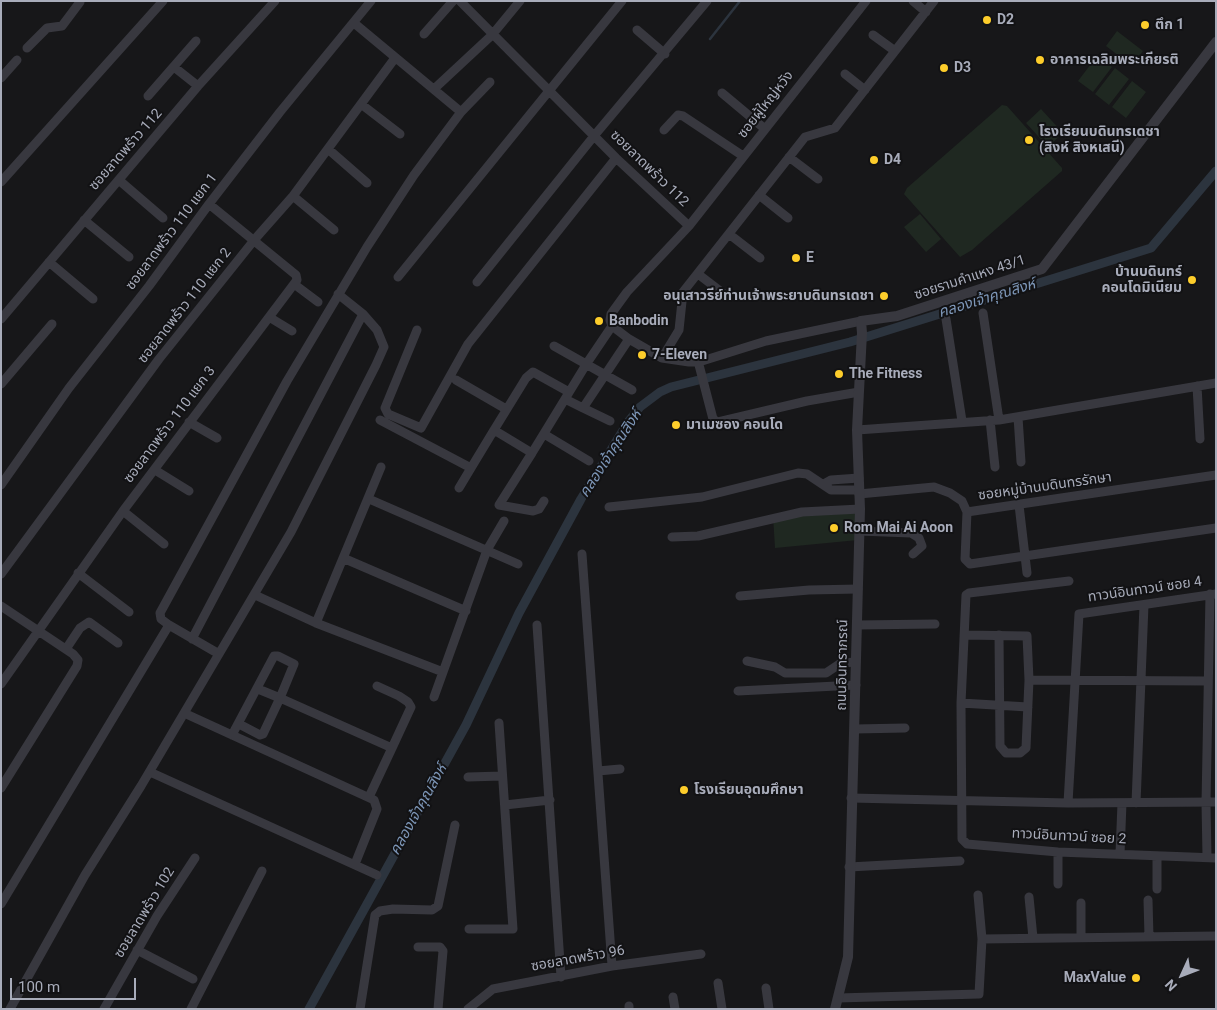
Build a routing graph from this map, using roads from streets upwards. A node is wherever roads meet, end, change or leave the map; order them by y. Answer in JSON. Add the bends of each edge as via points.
{"nodes":[{"id":1,"x":163,"y":1,"type":"edge"},
{"id":2,"x":274,"y":1,"type":"edge"},
{"id":3,"x":371,"y":1,"type":"edge"},
{"id":4,"x":453,"y":1,"type":"edge"},
{"id":5,"x":460,"y":1,"type":"edge"},
{"id":6,"x":520,"y":1,"type":"edge"},
{"id":7,"x":622,"y":1,"type":"edge"},
{"id":8,"x":707,"y":1,"type":"edge"},
{"id":9,"x":866,"y":1,"type":"edge"},
{"id":10,"x":913,"y":1,"type":"edge"},
{"id":11,"x":934,"y":1,"type":"edge"},
{"id":12,"x":80,"y":2,"type":"edge"},
{"id":13,"x":926,"y":12,"type":"junction"},
{"id":14,"x":354,"y":23,"type":"junction"},
{"id":15,"x":637,"y":30,"type":"dead end"},
{"id":16,"x":424,"y":34,"type":"dead end"},
{"id":17,"x":492,"y":35,"type":"junction"},
{"id":18,"x":873,"y":35,"type":"dead end"},
{"id":19,"x":196,"y":41,"type":"dead end"},
{"id":20,"x":1216,"y":42,"type":"edge"},
{"id":21,"x":27,"y":48,"type":"dead end"},
{"id":22,"x":895,"y":51,"type":"junction"},
{"id":23,"x":665,"y":54,"type":"junction"},
{"id":24,"x":395,"y":58,"type":"junction"},
{"id":25,"x":17,"y":60,"type":"dead end"},
{"id":26,"x":174,"y":67,"type":"junction"},
{"id":27,"x":845,"y":74,"type":"dead end"},
{"id":28,"x":1,"y":78,"type":"edge"},
{"id":29,"x":490,"y":82,"type":"dead end"},
{"id":30,"x":198,"y":86,"type":"junction"},
{"id":31,"x":434,"y":89,"type":"junction"},
{"id":32,"x":865,"y":90,"type":"junction"},
{"id":33,"x":549,"y":91,"type":"junction"},
{"id":34,"x":722,"y":93,"type":"dead end"},
{"id":35,"x":148,"y":96,"type":"dead end"},
{"id":36,"x":361,"y":104,"type":"junction"},
{"id":37,"x":461,"y":112,"type":"junction"},
{"id":38,"x":765,"y":129,"type":"junction"},
{"id":39,"x":664,"y":130,"type":"dead end"},
{"id":40,"x":400,"y":134,"type":"dead end"},
{"id":41,"x":594,"y":136,"type":"junction"},
{"id":42,"x":328,"y":149,"type":"junction"},
{"id":43,"x":743,"y":156,"type":"junction"},
{"id":44,"x":789,"y":157,"type":"junction"},
{"id":45,"x":616,"y":158,"type":"junction"},
{"id":46,"x":818,"y":179,"type":"dead end"},
{"id":47,"x":120,"y":181,"type":"junction"},
{"id":48,"x":1,"y":182,"type":"edge"},
{"id":49,"x":367,"y":182,"type":"dead end"},
{"id":50,"x":760,"y":195,"type":"junction"},
{"id":51,"x":293,"y":196,"type":"junction"},
{"id":52,"x":209,"y":204,"type":"junction"},
{"id":53,"x":163,"y":218,"type":"dead end"},
{"id":54,"x":788,"y":218,"type":"dead end"},
{"id":55,"x":84,"y":220,"type":"junction"},
{"id":56,"x":689,"y":226,"type":"junction"},
{"id":57,"x":334,"y":230,"type":"dead end"},
{"id":58,"x":729,"y":234,"type":"junction"},
{"id":59,"x":255,"y":239,"type":"junction"},
{"id":60,"x":129,"y":258,"type":"dead end"},
{"id":61,"x":760,"y":258,"type":"dead end"},
{"id":62,"x":49,"y":262,"type":"junction"},
{"id":63,"x":698,"y":274,"type":"junction"},
{"id":64,"x":398,"y":277,"type":"dead end"},
{"id":65,"x":477,"y":282,"type":"dead end"},
{"id":66,"x":294,"y":284,"type":"junction"},
{"id":67,"x":338,"y":294,"type":"junction"},
{"id":68,"x":728,"y":298,"type":"dead end"},
{"id":69,"x":93,"y":299,"type":"dead end"},
{"id":70,"x":318,"y":302,"type":"dead end"},
{"id":71,"x":983,"y":313,"type":"dead end"},
{"id":72,"x":363,"y":314,"type":"junction"},
{"id":73,"x":269,"y":317,"type":"junction"},
{"id":74,"x":1,"y":319,"type":"edge"},
{"id":75,"x":946,"y":319,"type":"dead end"},
{"id":76,"x":861,"y":321,"type":"junction"},
{"id":77,"x":52,"y":324,"type":"dead end"},
{"id":78,"x":612,"y":326,"type":"junction"},
{"id":79,"x":417,"y":330,"type":"dead end"},
{"id":80,"x":292,"y":331,"type":"dead end"},
{"id":81,"x":629,"y":339,"type":"junction"},
{"id":82,"x":554,"y":346,"type":"dead end"},
{"id":83,"x":662,"y":358,"type":"junction"},
{"id":84,"x":698,"y":362,"type":"junction"},
{"id":85,"x":587,"y":363,"type":"junction"},
{"id":86,"x":1,"y":368,"type":"edge"},
{"id":87,"x":9,"y":374,"type":"junction"},
{"id":88,"x":605,"y":375,"type":"junction"},
{"id":89,"x":456,"y":380,"type":"dead end"},
{"id":90,"x":1216,"y":383,"type":"edge"},
{"id":91,"x":1,"y":384,"type":"edge"},
{"id":92,"x":1197,"y":386,"type":"junction"},
{"id":93,"x":632,"y":390,"type":"dead end"},
{"id":94,"x":859,"y":392,"type":"junction"},
{"id":95,"x":567,"y":395,"type":"junction"},
{"id":96,"x":583,"y":408,"type":"junction"},
{"id":97,"x":506,"y":409,"type":"junction"},
{"id":98,"x":1018,"y":417,"type":"junction"},
{"id":99,"x":380,"y":420,"type":"dead end"},
{"id":100,"x":995,"y":420,"type":"junction"},
{"id":101,"x":610,"y":421,"type":"dead end"},
{"id":102,"x":962,"y":421,"type":"junction"},
{"id":103,"x":189,"y":422,"type":"junction"},
{"id":104,"x":494,"y":430,"type":"junction"},
{"id":105,"x":858,"y":430,"type":"junction"},
{"id":106,"x":544,"y":434,"type":"junction"},
{"id":107,"x":217,"y":438,"type":"dead end"},
{"id":108,"x":1200,"y":439,"type":"dead end"},
{"id":109,"x":532,"y":453,"type":"junction"},
{"id":110,"x":589,"y":461,"type":"dead end"},
{"id":111,"x":1021,"y":462,"type":"dead end"},
{"id":112,"x":381,"y":466,"type":"dead end"},
{"id":113,"x":995,"y":467,"type":"dead end"},
{"id":114,"x":471,"y":468,"type":"junction"},
{"id":115,"x":155,"y":470,"type":"junction"},
{"id":116,"x":1216,"y":475,"type":"edge"},
{"id":117,"x":859,"y":478,"type":"junction"},
{"id":118,"x":824,"y":484,"type":"junction"},
{"id":119,"x":1,"y":485,"type":"edge"},
{"id":120,"x":459,"y":488,"type":"dead end"},
{"id":121,"x":189,"y":491,"type":"dead end"},
{"id":122,"x":859,"y":492,"type":"junction"},
{"id":123,"x":369,"y":499,"type":"junction"},
{"id":124,"x":544,"y":501,"type":"dead end"},
{"id":125,"x":1019,"y":505,"type":"junction"},
{"id":126,"x":608,"y":507,"type":"dead end"},
{"id":127,"x":860,"y":509,"type":"junction"},
{"id":128,"x":123,"y":510,"type":"junction"},
{"id":129,"x":967,"y":512,"type":"junction"},
{"id":130,"x":504,"y":521,"type":"dead end"},
{"id":131,"x":1216,"y":528,"type":"edge"},
{"id":132,"x":859,"y":531,"type":"junction"},
{"id":133,"x":672,"y":537,"type":"dead end"},
{"id":134,"x":164,"y":544,"type":"dead end"},
{"id":135,"x":487,"y":550,"type":"junction"},
{"id":136,"x":582,"y":554,"type":"dead end"},
{"id":137,"x":914,"y":554,"type":"dead end"},
{"id":138,"x":1025,"y":555,"type":"junction"},
{"id":139,"x":343,"y":558,"type":"junction"},
{"id":140,"x":518,"y":564,"type":"dead end"},
{"id":141,"x":78,"y":573,"type":"junction"},
{"id":142,"x":1027,"y":573,"type":"dead end"},
{"id":143,"x":1,"y":574,"type":"edge"},
{"id":144,"x":1069,"y":581,"type":"dead end"},
{"id":145,"x":858,"y":589,"type":"junction"},
{"id":146,"x":1213,"y":594,"type":"edge"},
{"id":147,"x":255,"y":595,"type":"junction"},
{"id":148,"x":740,"y":596,"type":"dead end"},
{"id":149,"x":1144,"y":605,"type":"junction"},
{"id":150,"x":1,"y":606,"type":"edge"},
{"id":151,"x":466,"y":611,"type":"junction"},
{"id":152,"x":129,"y":612,"type":"dead end"},
{"id":153,"x":316,"y":623,"type":"junction"},
{"id":154,"x":169,"y":624,"type":"junction"},
{"id":155,"x":935,"y":624,"type":"dead end"},
{"id":156,"x":537,"y":625,"type":"dead end"},
{"id":157,"x":857,"y":625,"type":"junction"},
{"id":158,"x":38,"y":631,"type":"junction"},
{"id":159,"x":964,"y":635,"type":"junction"},
{"id":160,"x":999,"y":635,"type":"junction"},
{"id":161,"x":192,"y":638,"type":"junction"},
{"id":162,"x":118,"y":643,"type":"dead end"},
{"id":163,"x":66,"y":649,"type":"junction"},
{"id":164,"x":219,"y":654,"type":"junction"},
{"id":165,"x":747,"y":661,"type":"dead end"},
{"id":166,"x":1212,"y":661,"type":"edge"},
{"id":167,"x":856,"y":662,"type":"junction"},
{"id":168,"x":442,"y":672,"type":"junction"},
{"id":169,"x":1074,"y":678,"type":"junction"},
{"id":170,"x":1142,"y":679,"type":"junction"},
{"id":171,"x":1029,"y":680,"type":"junction"},
{"id":172,"x":1208,"y":681,"type":"junction"},
{"id":173,"x":1,"y":684,"type":"edge"},
{"id":174,"x":856,"y":685,"type":"junction"},
{"id":175,"x":377,"y":686,"type":"dead end"},
{"id":176,"x":258,"y":689,"type":"junction"},
{"id":177,"x":738,"y":690,"type":"dead end"},
{"id":178,"x":434,"y":697,"type":"dead end"},
{"id":179,"x":280,"y":698,"type":"junction"},
{"id":180,"x":961,"y":703,"type":"junction"},
{"id":181,"x":1000,"y":706,"type":"junction"},
{"id":182,"x":1028,"y":707,"type":"junction"},
{"id":183,"x":184,"y":713,"type":"junction"},
{"id":184,"x":1212,"y":719,"type":"edge"},
{"id":185,"x":499,"y":723,"type":"dead end"},
{"id":186,"x":239,"y":724,"type":"junction"},
{"id":187,"x":905,"y":728,"type":"dead end"},
{"id":188,"x":855,"y":729,"type":"junction"},
{"id":189,"x":232,"y":735,"type":"junction"},
{"id":190,"x":392,"y":748,"type":"junction"},
{"id":191,"x":620,"y":769,"type":"dead end"},
{"id":192,"x":598,"y":771,"type":"junction"},
{"id":193,"x":150,"y":772,"type":"junction"},
{"id":194,"x":502,"y":776,"type":"junction"},
{"id":195,"x":468,"y":777,"type":"dead end"},
{"id":196,"x":1,"y":788,"type":"edge"},
{"id":197,"x":369,"y":797,"type":"junction"},
{"id":198,"x":851,"y":798,"type":"junction"},
{"id":199,"x":550,"y":800,"type":"junction"},
{"id":200,"x":960,"y":800,"type":"junction"},
{"id":201,"x":1216,"y":802,"type":"edge"},
{"id":202,"x":1068,"y":803,"type":"junction"},
{"id":203,"x":1122,"y":803,"type":"junction"},
{"id":204,"x":1206,"y":803,"type":"junction"},
{"id":205,"x":1136,"y":804,"type":"junction"},
{"id":206,"x":505,"y":805,"type":"junction"},
{"id":207,"x":455,"y":825,"type":"dead end"},
{"id":208,"x":1058,"y":852,"type":"junction"},
{"id":209,"x":1120,"y":854,"type":"junction"},
{"id":210,"x":1157,"y":856,"type":"junction"},
{"id":211,"x":195,"y":858,"type":"dead end"},
{"id":212,"x":1212,"y":858,"type":"edge"},
{"id":213,"x":960,"y":861,"type":"dead end"},
{"id":214,"x":355,"y":864,"type":"junction"},
{"id":215,"x":849,"y":867,"type":"junction"},
{"id":216,"x":262,"y":871,"type":"dead end"},
{"id":217,"x":377,"y":875,"type":"dead end"},
{"id":218,"x":1058,"y":884,"type":"dead end"},
{"id":219,"x":1157,"y":889,"type":"dead end"},
{"id":220,"x":978,"y":895,"type":"dead end"},
{"id":221,"x":1029,"y":897,"type":"dead end"},
{"id":222,"x":1148,"y":900,"type":"dead end"},
{"id":223,"x":1082,"y":903,"type":"dead end"},
{"id":224,"x":1,"y":904,"type":"edge"},
{"id":225,"x":469,"y":929,"type":"dead end"},
{"id":226,"x":1216,"y":936,"type":"edge"},
{"id":227,"x":1081,"y":937,"type":"junction"},
{"id":228,"x":1149,"y":937,"type":"junction"},
{"id":229,"x":1033,"y":938,"type":"junction"},
{"id":230,"x":982,"y":939,"type":"junction"},
{"id":231,"x":418,"y":947,"type":"dead end"},
{"id":232,"x":138,"y":950,"type":"junction"},
{"id":233,"x":701,"y":954,"type":"dead end"},
{"id":234,"x":612,"y":966,"type":"junction"},
{"id":235,"x":562,"y":977,"type":"junction"},
{"id":236,"x":192,"y":979,"type":"dead end"},
{"id":237,"x":718,"y":983,"type":"dead end"},
{"id":238,"x":766,"y":988,"type":"dead end"},
{"id":239,"x":673,"y":997,"type":"dead end"},
{"id":240,"x":837,"y":1004,"type":"edge"},
{"id":241,"x":108,"y":1008,"type":"edge"},
{"id":242,"x":10,"y":1009,"type":"edge"},
{"id":243,"x":191,"y":1009,"type":"edge"},
{"id":244,"x":360,"y":1009,"type":"edge"},
{"id":245,"x":438,"y":1009,"type":"edge"},
{"id":246,"x":468,"y":1009,"type":"edge"},
{"id":247,"x":674,"y":1009,"type":"edge"},
{"id":248,"x":722,"y":1009,"type":"edge"},
{"id":249,"x":769,"y":1009,"type":"edge"}],
"edges":[{"from":1,"to":48,"type":"street"},
{"from":2,"to":30,"type":"street","name":"ซอยลาดพร้าว 112"},
{"from":3,"to":14,"type":"street","name":"ซอยลาดพร้าว 110 แยก 1"},
{"from":4,"to":16,"type":"street"},
{"from":5,"to":17,"type":"street","name":"ซอยลาดพร้าว 112"},
{"from":6,"to":17,"type":"street"},
{"from":7,"to":33,"type":"street"},
{"from":8,"to":23,"type":"street"},
{"from":9,"to":38,"type":"street","name":"ซอยผู้ใหญ่หวัง"},
{"from":10,"to":13,"type":"street"},
{"from":11,"to":13,"type":"street"},
{"from":12,"to":21,"type":"street","via":[[62,26],[47,28]]},
{"from":13,"to":22,"type":"street"},
{"from":14,"to":24,"type":"street"},
{"from":14,"to":52,"type":"street","name":"ซอยลาดพร้าว 110 แยก 1"},
{"from":15,"to":23,"type":"street"},
{"from":17,"to":31,"type":"street"},
{"from":17,"to":33,"type":"street","name":"ซอยลาดพร้าว 112"},
{"from":18,"to":22,"type":"street"},
{"from":19,"to":26,"type":"street"},
{"from":20,"to":76,"type":"street","name":"ซอยรามคำแหง 43/1","via":[[1042,269],[897,316]]},
{"from":22,"to":32,"type":"street"},
{"from":23,"to":41,"type":"street"},
{"from":24,"to":31,"type":"street"},
{"from":24,"to":36,"type":"street","name":"ซอยลาดพร้าว 110 แยก 2"},
{"from":25,"to":28,"type":"street"},
{"from":26,"to":30,"type":"street"},
{"from":26,"to":35,"type":"street"},
{"from":27,"to":32,"type":"street"},
{"from":29,"to":37,"type":"street"},
{"from":30,"to":47,"type":"street","name":"ซอยลาดพร้าว 112"},
{"from":31,"to":37,"type":"street"},
{"from":32,"to":44,"type":"street","via":[[835,128],[805,137]]},
{"from":33,"to":41,"type":"street","name":"ซอยลาดพร้าว 112"},
{"from":33,"to":64,"type":"street"},
{"from":34,"to":38,"type":"street"},
{"from":36,"to":40,"type":"street"},
{"from":36,"to":42,"type":"street","name":"ซอยลาดพร้าว 110 แยก 2"},
{"from":37,"to":67,"type":"street","via":[[414,175]]},
{"from":38,"to":43,"type":"street","name":"ซอยผู้ใหญ่หวัง"},
{"from":39,"to":43,"type":"street","via":[[678,115],[683,116]]},
{"from":41,"to":45,"type":"street","name":"ซอยลาดพร้าว 112"},
{"from":41,"to":65,"type":"street"},
{"from":42,"to":49,"type":"street"},
{"from":42,"to":51,"type":"street","name":"ซอยลาดพร้าว 110 แยก 2"},
{"from":43,"to":56,"type":"street","name":"ซอยผู้ใหญ่หวัง"},
{"from":44,"to":46,"type":"street"},
{"from":44,"to":50,"type":"street"},
{"from":45,"to":56,"type":"street","name":"ซอยลาดพร้าว 112"},
{"from":45,"to":79,"type":"street","via":[[468,344],[421,428],[388,414],[385,408]]},
{"from":47,"to":53,"type":"street"},
{"from":47,"to":55,"type":"street","name":"ซอยลาดพร้าว 112"},
{"from":50,"to":54,"type":"street"},
{"from":50,"to":58,"type":"street"},
{"from":51,"to":57,"type":"street"},
{"from":51,"to":59,"type":"street","name":"ซอยลาดพร้าว 110 แยก 2"},
{"from":52,"to":59,"type":"street"},
{"from":52,"to":119,"type":"street","name":"ซอยลาดพร้าว 110 แยก 1","via":[[150,286],[69,388]]},
{"from":55,"to":60,"type":"street"},
{"from":55,"to":62,"type":"street","name":"ซอยลาดพร้าว 112"},
{"from":56,"to":78,"type":"street","name":"ซอยลาดพร้าว 112","via":[[611,314]]},
{"from":58,"to":61,"type":"street"},
{"from":58,"to":63,"type":"street"},
{"from":59,"to":66,"type":"street","via":[[296,275]]},
{"from":59,"to":143,"type":"street","name":"ซอยลาดพร้าว 110 แยก 2","via":[[159,359]]},
{"from":62,"to":69,"type":"street"},
{"from":62,"to":74,"type":"street","name":"ซอยลาดพร้าว 112"},
{"from":63,"to":68,"type":"street"},
{"from":63,"to":83,"type":"street","via":[[684,292],[679,330]]},
{"from":66,"to":70,"type":"street"},
{"from":66,"to":73,"type":"street","name":"ซอยลาดพร้าว 110 แยก 3"},
{"from":67,"to":72,"type":"street"},
{"from":67,"to":154,"type":"street","via":[[160,613],[161,619]]},
{"from":71,"to":100,"type":"street"},
{"from":72,"to":147,"type":"street","via":[[377,330],[384,347],[324,471]]},
{"from":72,"to":161,"type":"street"},
{"from":73,"to":80,"type":"street"},
{"from":73,"to":103,"type":"street","name":"ซอยลาดพร้าว 110 แยก 3"},
{"from":75,"to":102,"type":"street"},
{"from":76,"to":84,"type":"street","via":[[766,341]]},
{"from":76,"to":94,"type":"street","name":"ถนนอินทราภรณ์"},
{"from":77,"to":87,"type":"street"},
{"from":78,"to":81,"type":"street"},
{"from":78,"to":85,"type":"street","name":"ซอยลาดพร้าว 112"},
{"from":81,"to":83,"type":"street"},
{"from":81,"to":88,"type":"street"},
{"from":82,"to":85,"type":"street"},
{"from":83,"to":84,"type":"street"},
{"from":84,"to":94,"type":"street","via":[[713,419],[718,422]]},
{"from":85,"to":88,"type":"street"},
{"from":85,"to":95,"type":"street","name":"ซอยลาดพร้าว 112"},
{"from":86,"to":87,"type":"street"},
{"from":87,"to":91,"type":"street"},
{"from":88,"to":93,"type":"street"},
{"from":88,"to":96,"type":"street"},
{"from":89,"to":97,"type":"street"},
{"from":90,"to":92,"type":"street"},
{"from":92,"to":98,"type":"street"},
{"from":92,"to":108,"type":"street"},
{"from":94,"to":105,"type":"street","name":"ถนนอินทราภรณ์"},
{"from":95,"to":96,"type":"street"},
{"from":95,"to":97,"type":"street","via":[[533,372]]},
{"from":95,"to":106,"type":"street","name":"ซอยลาดพร้าว 112"},
{"from":96,"to":101,"type":"street"},
{"from":97,"to":104,"type":"street"},
{"from":98,"to":100,"type":"street"},
{"from":98,"to":111,"type":"street"},
{"from":99,"to":114,"type":"street"},
{"from":100,"to":102,"type":"street"},
{"from":100,"to":113,"type":"street"},
{"from":102,"to":105,"type":"street"},
{"from":103,"to":107,"type":"street"},
{"from":103,"to":115,"type":"street","name":"ซอยลาดพร้าว 110 แยก 3"},
{"from":104,"to":109,"type":"street"},
{"from":104,"to":114,"type":"street"},
{"from":105,"to":117,"type":"street","name":"ถนนอินทราภรณ์"},
{"from":106,"to":109,"type":"street","name":"ซอยลาดพร้าว 112"},
{"from":106,"to":110,"type":"street"},
{"from":109,"to":124,"type":"street","name":"ซอยลาดพร้าว 112","via":[[499,505],[533,511],[539,509]]},
{"from":112,"to":123,"type":"street"},
{"from":114,"to":120,"type":"street"},
{"from":115,"to":121,"type":"street"},
{"from":115,"to":128,"type":"street","name":"ซอยลาดพร้าว 110 แยก 3"},
{"from":116,"to":125,"type":"street","name":"ซอยหมู่บ้านบดินทรรักษา"},
{"from":117,"to":118,"type":"street","via":[[831,480]]},
{"from":117,"to":122,"type":"street","name":"ถนนอินทราภรณ์"},
{"from":118,"to":122,"type":"street","name":"ซอยหมู่บ้านบดินทรรักษา","via":[[831,490]]},
{"from":118,"to":126,"type":"street","name":"ซอยหมู่บ้านบดินทรรักษา","via":[[807,474],[798,473],[702,496]]},
{"from":122,"to":127,"type":"street","name":"ถนนอินทราภรณ์"},
{"from":122,"to":129,"type":"street","name":"ซอยหมู่บ้านบดินทรรักษา","via":[[934,486],[962,501]]},
{"from":123,"to":135,"type":"street"},
{"from":123,"to":139,"type":"street"},
{"from":125,"to":129,"type":"street","name":"ซอยหมู่บ้านบดินทรรักษา"},
{"from":125,"to":138,"type":"street"},
{"from":127,"to":132,"type":"street","name":"ถนนอินทราภรณ์"},
{"from":127,"to":133,"type":"street","via":[[802,512],[698,536]]},
{"from":128,"to":134,"type":"street"},
{"from":128,"to":141,"type":"street","name":"ซอยลาดพร้าว 110 แยก 3"},
{"from":129,"to":138,"type":"street","via":[[967,563]]},
{"from":130,"to":135,"type":"street"},
{"from":131,"to":138,"type":"street"},
{"from":132,"to":137,"type":"street","via":[[910,533],[919,538],[922,546]]},
{"from":132,"to":145,"type":"street","name":"ถนนอินทราภรณ์"},
{"from":135,"to":140,"type":"street"},
{"from":135,"to":151,"type":"street"},
{"from":136,"to":192,"type":"street"},
{"from":138,"to":142,"type":"street"},
{"from":139,"to":151,"type":"street"},
{"from":139,"to":153,"type":"street"},
{"from":141,"to":152,"type":"street"},
{"from":141,"to":158,"type":"street","name":"ซอยลาดพร้าว 110 แยก 3"},
{"from":144,"to":159,"type":"street","name":"ทาวน์อินทาวน์ ซอย 2","via":[[969,593],[965,598]]},
{"from":145,"to":148,"type":"street"},
{"from":145,"to":157,"type":"street","name":"ถนนอินทราภรณ์"},
{"from":146,"to":149,"type":"street","name":"ทาวน์อินทาวน์ ซอย 4"},
{"from":146,"to":166,"type":"street"},
{"from":147,"to":153,"type":"street"},
{"from":147,"to":164,"type":"street"},
{"from":149,"to":169,"type":"street","name":"ทาวน์อินทาวน์ ซอย 4","via":[[1079,614]]},
{"from":149,"to":170,"type":"street"},
{"from":150,"to":158,"type":"street"},
{"from":151,"to":168,"type":"street"},
{"from":153,"to":168,"type":"street"},
{"from":154,"to":161,"type":"street"},
{"from":154,"to":224,"type":"street"},
{"from":155,"to":157,"type":"street"},
{"from":156,"to":199,"type":"street"},
{"from":157,"to":167,"type":"street","name":"ถนนอินทราภรณ์"},
{"from":158,"to":163,"type":"street"},
{"from":158,"to":173,"type":"street","name":"ซอยลาดพร้าว 110 แยก 3"},
{"from":159,"to":160,"type":"street"},
{"from":159,"to":180,"type":"street","name":"ทาวน์อินทาวน์ ซอย 2"},
{"from":160,"to":171,"type":"street","via":[[1024,635],[1028,638]]},
{"from":160,"to":181,"type":"street"},
{"from":161,"to":164,"type":"street"},
{"from":162,"to":163,"type":"street","via":[[89,622],[80,628]]},
{"from":163,"to":196,"type":"street","via":[[78,660],[77,666]]},
{"from":164,"to":183,"type":"street"},
{"from":165,"to":167,"type":"street","via":[[775,667],[785,673],[826,673],[841,663]]},
{"from":166,"to":172,"type":"street"},
{"from":167,"to":174,"type":"street","name":"ถนนอินทราภรณ์"},
{"from":168,"to":178,"type":"street"},
{"from":169,"to":170,"type":"street"},
{"from":169,"to":171,"type":"street"},
{"from":169,"to":202,"type":"street"},
{"from":170,"to":172,"type":"street"},
{"from":170,"to":205,"type":"street"},
{"from":171,"to":182,"type":"street"},
{"from":172,"to":184,"type":"street"},
{"from":174,"to":177,"type":"street"},
{"from":174,"to":188,"type":"street","name":"ถนนอินทราภรณ์"},
{"from":175,"to":190,"type":"street","via":[[399,696],[411,707]]},
{"from":176,"to":179,"type":"street"},
{"from":176,"to":179,"type":"street","via":[[274,656],[278,656],[294,664]]},
{"from":176,"to":186,"type":"street"},
{"from":179,"to":186,"type":"street","via":[[262,735]]},
{"from":179,"to":190,"type":"street"},
{"from":180,"to":181,"type":"street"},
{"from":180,"to":200,"type":"street","name":"ทาวน์อินทาวน์ ซอย 2"},
{"from":181,"to":182,"type":"street"},
{"from":181,"to":182,"type":"street","via":[[1002,750],[1020,753],[1026,748]]},
{"from":183,"to":189,"type":"street"},
{"from":183,"to":193,"type":"street"},
{"from":184,"to":204,"type":"street"},
{"from":185,"to":194,"type":"street"},
{"from":186,"to":189,"type":"street"},
{"from":187,"to":188,"type":"street"},
{"from":188,"to":198,"type":"street","name":"ถนนอินทราภรณ์"},
{"from":189,"to":197,"type":"street"},
{"from":190,"to":197,"type":"street"},
{"from":191,"to":192,"type":"street"},
{"from":192,"to":234,"type":"street"},
{"from":193,"to":214,"type":"street"},
{"from":193,"to":242,"type":"street","via":[[85,875]]},
{"from":194,"to":195,"type":"street"},
{"from":194,"to":206,"type":"street"},
{"from":197,"to":214,"type":"street","via":[[377,809]]},
{"from":198,"to":200,"type":"street"},
{"from":198,"to":215,"type":"street","name":"ถนนอินทราภรณ์"},
{"from":199,"to":206,"type":"street"},
{"from":199,"to":235,"type":"street"},
{"from":200,"to":202,"type":"street"},
{"from":200,"to":208,"type":"street","name":"ทาวน์อินทาวน์ ซอย 2","via":[[962,839],[967,844]]},
{"from":201,"to":204,"type":"street"},
{"from":202,"to":203,"type":"street"},
{"from":203,"to":205,"type":"street"},
{"from":203,"to":209,"type":"street"},
{"from":204,"to":205,"type":"street"},
{"from":204,"to":212,"type":"street"},
{"from":206,"to":225,"type":"street","via":[[513,929]]},
{"from":207,"to":244,"type":"street","via":[[438,906],[432,910],[393,909],[375,915]]},
{"from":208,"to":209,"type":"street","name":"ทาวน์อินทาวน์ ซอย 2"},
{"from":208,"to":218,"type":"street"},
{"from":209,"to":210,"type":"street","name":"ทาวน์อินทาวน์ ซอย 2"},
{"from":210,"to":212,"type":"street","name":"ทาวน์อินทาวน์ ซอย 2"},
{"from":210,"to":219,"type":"street"},
{"from":211,"to":232,"type":"street","name":"ซอยลาดพร้าว 102"},
{"from":213,"to":215,"type":"street"},
{"from":214,"to":217,"type":"street"},
{"from":215,"to":240,"type":"street","name":"ถนนอินทราภรณ์","via":[[848,957]]},
{"from":216,"to":243,"type":"street"},
{"from":220,"to":230,"type":"street"},
{"from":221,"to":229,"type":"street"},
{"from":222,"to":228,"type":"street"},
{"from":223,"to":227,"type":"street"},
{"from":226,"to":228,"type":"street"},
{"from":227,"to":228,"type":"street"},
{"from":227,"to":229,"type":"street"},
{"from":229,"to":230,"type":"street"},
{"from":230,"to":240,"type":"street","via":[[980,992],[977,995]]},
{"from":231,"to":245,"type":"street","via":[[440,947],[443,951]]},
{"from":232,"to":236,"type":"street"},
{"from":232,"to":241,"type":"street","name":"ซอยลาดพร้าว 102"},
{"from":233,"to":234,"type":"street","name":"ซอยลาดพร้าว 96"},
{"from":234,"to":235,"type":"street","name":"ซอยลาดพร้าว 96"},
{"from":235,"to":246,"type":"street","name":"ซอยลาดพร้าว 96","via":[[493,989]]},
{"from":237,"to":248,"type":"street"},
{"from":238,"to":249,"type":"street"},
{"from":239,"to":247,"type":"street"}]}
